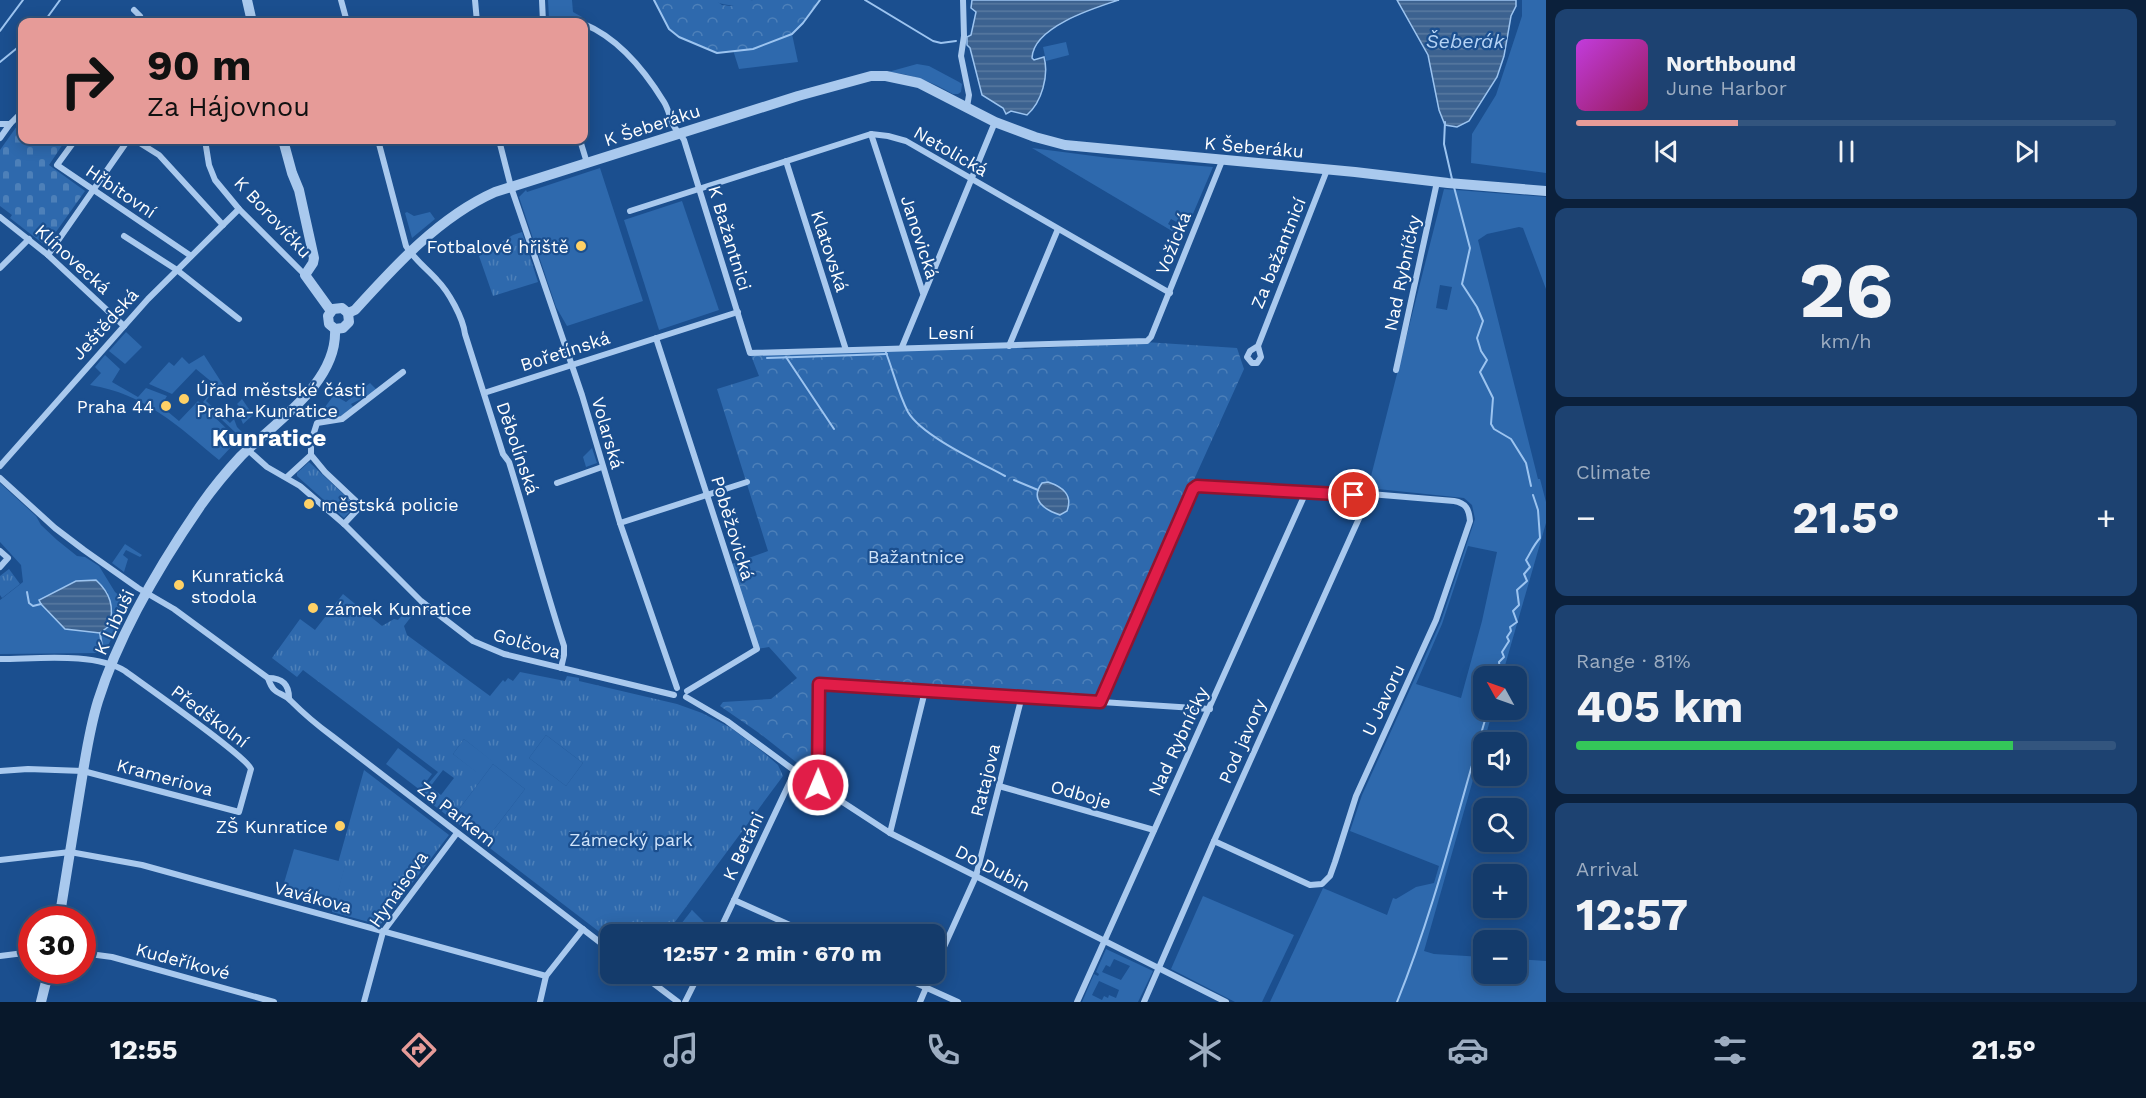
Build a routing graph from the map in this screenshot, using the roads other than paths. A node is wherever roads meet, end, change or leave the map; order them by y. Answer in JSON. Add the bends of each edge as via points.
{"nodes":[{"id":1,"x":247,"y":0,"type":"edge"},
{"id":2,"x":341,"y":0,"type":"edge"},
{"id":3,"x":475,"y":0,"type":"edge"},
{"id":4,"x":542,"y":0,"type":"edge"},
{"id":5,"x":963,"y":0,"type":"edge"},
{"id":6,"x":134,"y":10,"type":"dead end"},
{"id":7,"x":141,"y":18,"type":"edge"},
{"id":8,"x":251,"y":18,"type":"edge"},
{"id":9,"x":346,"y":18,"type":"edge"},
{"id":10,"x":477,"y":18,"type":"edge"},
{"id":11,"x":543,"y":18,"type":"edge"},
{"id":12,"x":588,"y":26,"type":"edge"},
{"id":13,"x":967,"y":107,"type":"junction"},
{"id":14,"x":18,"y":116,"type":"edge"},
{"id":15,"x":996,"y":122,"type":"junction"},
{"id":16,"x":0,"y":124,"type":"edge"},
{"id":17,"x":10,"y":124,"type":"junction"},
{"id":18,"x":680,"y":133,"type":"junction"},
{"id":19,"x":871,"y":134,"type":"junction"},
{"id":20,"x":0,"y":138,"type":"edge"},
{"id":21,"x":72,"y":144,"type":"edge"},
{"id":22,"x":125,"y":144,"type":"edge"},
{"id":23,"x":141,"y":144,"type":"edge"},
{"id":24,"x":206,"y":144,"type":"edge"},
{"id":25,"x":284,"y":144,"type":"edge"},
{"id":26,"x":379,"y":144,"type":"edge"},
{"id":27,"x":500,"y":144,"type":"edge"},
{"id":28,"x":581,"y":144,"type":"edge"},
{"id":29,"x":786,"y":161,"type":"junction"},
{"id":30,"x":1222,"y":161,"type":"junction"},
{"id":31,"x":587,"y":163,"type":"junction"},
{"id":32,"x":1327,"y":170,"type":"junction"},
{"id":33,"x":970,"y":180,"type":"junction"},
{"id":34,"x":1447,"y":183,"type":"junction"},
{"id":35,"x":511,"y":187,"type":"junction"},
{"id":36,"x":699,"y":188,"type":"junction"},
{"id":37,"x":94,"y":191,"type":"junction"},
{"id":38,"x":1546,"y":191,"type":"edge"},
{"id":39,"x":239,"y":209,"type":"junction"},
{"id":40,"x":630,"y":211,"type":"dead end"},
{"id":41,"x":0,"y":217,"type":"edge"},
{"id":42,"x":223,"y":225,"type":"junction"},
{"id":43,"x":1058,"y":229,"type":"junction"},
{"id":44,"x":124,"y":236,"type":"dead end"},
{"id":45,"x":29,"y":239,"type":"junction"},
{"id":46,"x":410,"y":253,"type":"junction"},
{"id":47,"x":48,"y":255,"type":"junction"},
{"id":48,"x":191,"y":256,"type":"junction"},
{"id":49,"x":0,"y":268,"type":"edge"},
{"id":50,"x":177,"y":270,"type":"junction"},
{"id":51,"x":305,"y":275,"type":"junction"},
{"id":52,"x":923,"y":293,"type":"junction"},
{"id":53,"x":1170,"y":293,"type":"junction"},
{"id":54,"x":331,"y":311,"type":"junction"},
{"id":55,"x":738,"y":312,"type":"junction"},
{"id":56,"x":348,"y":313,"type":"junction"},
{"id":57,"x":239,"y":319,"type":"dead end"},
{"id":58,"x":124,"y":326,"type":"junction"},
{"id":59,"x":335,"y":329,"type":"junction"},
{"id":60,"x":1151,"y":337,"type":"joint"},
{"id":61,"x":656,"y":338,"type":"junction"},
{"id":62,"x":1009,"y":346,"type":"junction"},
{"id":63,"x":1258,"y":346,"type":"dead end"},
{"id":64,"x":902,"y":347,"type":"junction"},
{"id":65,"x":846,"y":350,"type":"junction"},
{"id":66,"x":750,"y":353,"type":"joint"},
{"id":67,"x":571,"y":365,"type":"junction"},
{"id":68,"x":1396,"y":370,"type":"dead end"},
{"id":69,"x":403,"y":372,"type":"dead end"},
{"id":70,"x":483,"y":393,"type":"junction"},
{"id":71,"x":251,"y":453,"type":"junction"},
{"id":72,"x":311,"y":454,"type":"junction"},
{"id":73,"x":0,"y":466,"type":"edge"},
{"id":74,"x":602,"y":467,"type":"junction"},
{"id":75,"x":0,"y":477,"type":"edge"},
{"id":76,"x":287,"y":477,"type":"junction"},
{"id":77,"x":747,"y":482,"type":"dead end"},
{"id":78,"x":557,"y":483,"type":"dead end"},
{"id":79,"x":1306,"y":492,"type":"junction"},
{"id":80,"x":1370,"y":494,"type":"junction"},
{"id":81,"x":708,"y":495,"type":"junction"},
{"id":82,"x":620,"y":523,"type":"junction"},
{"id":83,"x":344,"y":524,"type":"junction"},
{"id":84,"x":0,"y":551,"type":"edge"},
{"id":85,"x":0,"y":567,"type":"edge"},
{"id":86,"x":142,"y":591,"type":"junction"},
{"id":87,"x":0,"y":659,"type":"edge"},
{"id":88,"x":112,"y":664,"type":"junction"},
{"id":89,"x":561,"y":668,"type":"junction"},
{"id":90,"x":268,"y":678,"type":"junction"},
{"id":91,"x":675,"y":691,"type":"junction"},
{"id":92,"x":925,"y":691,"type":"junction"},
{"id":93,"x":686,"y":694,"type":"junction"},
{"id":94,"x":1022,"y":696,"type":"junction"},
{"id":95,"x":289,"y":698,"type":"junction"},
{"id":96,"x":1100,"y":702,"type":"junction"},
{"id":97,"x":1210,"y":709,"type":"junction"},
{"id":98,"x":0,"y":771,"type":"edge"},
{"id":99,"x":83,"y":771,"type":"junction"},
{"id":100,"x":795,"y":771,"type":"junction"},
{"id":101,"x":818,"y":785,"type":"junction"},
{"id":102,"x":999,"y":786,"type":"junction"},
{"id":103,"x":238,"y":812,"type":"joint"},
{"id":104,"x":1154,"y":830,"type":"junction"},
{"id":105,"x":457,"y":833,"type":"junction"},
{"id":106,"x":890,"y":833,"type":"junction"},
{"id":107,"x":1214,"y":841,"type":"junction"},
{"id":108,"x":70,"y":852,"type":"junction"},
{"id":109,"x":0,"y":860,"type":"edge"},
{"id":110,"x":976,"y":876,"type":"junction"},
{"id":111,"x":734,"y":900,"type":"junction"},
{"id":112,"x":61,"y":906,"type":"edge"},
{"id":113,"x":723,"y":924,"type":"edge"},
{"id":114,"x":788,"y":924,"type":"edge"},
{"id":115,"x":583,"y":929,"type":"junction"},
{"id":116,"x":383,"y":932,"type":"junction"},
{"id":117,"x":1105,"y":940,"type":"junction"},
{"id":118,"x":600,"y":942,"type":"edge"},
{"id":119,"x":945,"y":945,"type":"edge"},
{"id":120,"x":18,"y":954,"type":"edge"},
{"id":121,"x":96,"y":955,"type":"edge"},
{"id":122,"x":0,"y":956,"type":"edge"},
{"id":123,"x":1160,"y":968,"type":"junction"},
{"id":124,"x":546,"y":976,"type":"junction"},
{"id":125,"x":46,"y":984,"type":"edge"},
{"id":126,"x":654,"y":984,"type":"edge"},
{"id":127,"x":694,"y":984,"type":"edge"},
{"id":128,"x":919,"y":984,"type":"edge"},
{"id":129,"x":927,"y":984,"type":"edge"},
{"id":130,"x":926,"y":987,"type":"junction"},
{"id":131,"x":41,"y":1002,"type":"edge"},
{"id":132,"x":274,"y":1002,"type":"edge"},
{"id":133,"x":364,"y":1002,"type":"edge"},
{"id":134,"x":540,"y":1002,"type":"edge"},
{"id":135,"x":678,"y":1002,"type":"edge"},
{"id":136,"x":686,"y":1002,"type":"edge"},
{"id":137,"x":920,"y":1002,"type":"edge"},
{"id":138,"x":958,"y":1002,"type":"edge"},
{"id":139,"x":1077,"y":1002,"type":"edge"},
{"id":140,"x":1144,"y":1002,"type":"edge"},
{"id":141,"x":1226,"y":1002,"type":"edge"}],
"edges":[{"from":1,"to":8,"type":"street"},
{"from":2,"to":9,"type":"street"},
{"from":3,"to":10,"type":"street"},
{"from":4,"to":11,"type":"street"},
{"from":5,"to":13,"type":"street","via":[[962,62],[969,94]]},
{"from":6,"to":7,"type":"street"},
{"from":12,"to":18,"type":"street","name":"K Bažantnici","via":[[615,44],[645,74]]},
{"from":13,"to":15,"type":"street","name":"K Šeberáku"},
{"from":13,"to":18,"type":"street","name":"K Šeberáku","via":[[919,83],[871,76]]},
{"from":14,"to":17,"type":"street"},
{"from":15,"to":30,"type":"street","name":"K Šeberáku","via":[[1072,146]]},
{"from":15,"to":33,"type":"street"},
{"from":16,"to":17,"type":"street"},
{"from":17,"to":20,"type":"street"},
{"from":18,"to":31,"type":"street","name":"K Šeberáku"},
{"from":18,"to":36,"type":"street","name":"K Bažantnici"},
{"from":19,"to":29,"type":"street","name":"Netolická"},
{"from":19,"to":33,"type":"street","name":"Netolická","via":[[906,141]]},
{"from":19,"to":52,"type":"street","name":"Janovická"},
{"from":21,"to":37,"type":"street","name":"Hřbitovní","via":[[57,165]]},
{"from":22,"to":37,"type":"street"},
{"from":23,"to":42,"type":"street","via":[[159,155]]},
{"from":24,"to":39,"type":"street","name":"K Borovíčku","via":[[215,180]]},
{"from":25,"to":51,"type":"street","via":[[314,258]]},
{"from":26,"to":46,"type":"street"},
{"from":27,"to":35,"type":"street","name":"Volarská"},
{"from":28,"to":31,"type":"street"},
{"from":29,"to":36,"type":"street","name":"Netolická"},
{"from":29,"to":65,"type":"street","name":"Klatovská"},
{"from":30,"to":32,"type":"street","name":"K Šeberáku"},
{"from":30,"to":53,"type":"street","name":"Vožická"},
{"from":31,"to":35,"type":"street","name":"K Šeberáku"},
{"from":32,"to":34,"type":"street","name":"K Šeberáku"},
{"from":32,"to":63,"type":"street","name":"Za bažantnicí"},
{"from":33,"to":43,"type":"street","name":"Netolická"},
{"from":33,"to":52,"type":"street"},
{"from":34,"to":38,"type":"street","name":"K Šeberáku"},
{"from":34,"to":68,"type":"street","name":"Nad Rybníčky"},
{"from":35,"to":46,"type":"street","name":"K Šeberáku","via":[[465,208]]},
{"from":35,"to":67,"type":"street","name":"Volarská"},
{"from":36,"to":40,"type":"street","name":"Netolická"},
{"from":36,"to":55,"type":"street","name":"K Bažantnici"},
{"from":37,"to":47,"type":"street"},
{"from":37,"to":48,"type":"street","name":"Hřbitovní"},
{"from":39,"to":42,"type":"street","name":"Ještědská"},
{"from":39,"to":51,"type":"street","name":"K Borovíčku"},
{"from":41,"to":45,"type":"street","name":"Klínovecká"},
{"from":42,"to":48,"type":"street","name":"Ještědská"},
{"from":43,"to":53,"type":"street","name":"Netolická"},
{"from":43,"to":62,"type":"street"},
{"from":44,"to":50,"type":"street"},
{"from":45,"to":47,"type":"street","name":"Klínovecká"},
{"from":45,"to":49,"type":"street"},
{"from":46,"to":56,"type":"street","name":"K Šeberáku"},
{"from":46,"to":70,"type":"street","name":"Děbolínská","via":[[441,284],[463,322]]},
{"from":47,"to":58,"type":"street","name":"Klínovecká"},
{"from":48,"to":50,"type":"street","name":"Ještědská"},
{"from":50,"to":57,"type":"street"},
{"from":50,"to":58,"type":"street","name":"Ještědská"},
{"from":51,"to":54,"type":"street","name":"K Borovíčku"},
{"from":52,"to":64,"type":"street","name":"Janovická"},
{"from":53,"to":60,"type":"street","name":"Vožická"},
{"from":54,"to":56,"type":"street","via":[[339,308]]},
{"from":54,"to":59,"type":"street","via":[[328,321]]},
{"from":55,"to":61,"type":"street","name":"Bořetínská"},
{"from":55,"to":66,"type":"street","name":"K Bažantnici"},
{"from":56,"to":59,"type":"street","via":[[348,325]]},
{"from":58,"to":73,"type":"street","name":"Ještědská"},
{"from":59,"to":71,"type":"street","name":"K Libuši","via":[[333,351],[326,367],[309,392]]},
{"from":60,"to":62,"type":"street","name":"Lesní","via":[[1143,341]]},
{"from":61,"to":67,"type":"street","name":"Bořetínská"},
{"from":61,"to":81,"type":"street","name":"Poběžovická"},
{"from":62,"to":64,"type":"street","name":"Lesní"},
{"from":64,"to":65,"type":"street","name":"Lesní"},
{"from":65,"to":66,"type":"street","name":"Lesní"},
{"from":67,"to":70,"type":"street","name":"Bořetínská"},
{"from":67,"to":74,"type":"street","name":"Volarská"},
{"from":69,"to":72,"type":"street","via":[[342,419],[317,423]]},
{"from":70,"to":89,"type":"street","name":"Děbolínská","via":[[509,462],[564,646]]},
{"from":71,"to":76,"type":"street"},
{"from":71,"to":86,"type":"street","name":"K Libuši","via":[[201,505]]},
{"from":72,"to":76,"type":"street"},
{"from":72,"to":83,"type":"street","via":[[359,504]]},
{"from":74,"to":78,"type":"street"},
{"from":74,"to":82,"type":"street","name":"Volarská"},
{"from":75,"to":86,"type":"street","name":"Za Parkem","via":[[55,528]]},
{"from":76,"to":83,"type":"street","name":"Golčova"},
{"from":77,"to":81,"type":"street"},
{"from":79,"to":80,"type":"street"},
{"from":79,"to":96,"type":"street","via":[[1197,486],[1193,489]]},
{"from":79,"to":97,"type":"street","name":"Nad Rybníčky"},
{"from":80,"to":107,"type":"street","name":"Pod javory"},
{"from":80,"to":107,"type":"street","name":"U Javoru","via":[[1459,502],[1469,511],[1470,521],[1436,620],[1356,796],[1330,876],[1322,884],[1310,885]]},
{"from":81,"to":82,"type":"street"},
{"from":81,"to":93,"type":"street","name":"Poběžovická","via":[[757,649]]},
{"from":82,"to":91,"type":"street","name":"Volarská"},
{"from":83,"to":89,"type":"street","name":"Golčova","via":[[381,563],[473,641],[504,654]]},
{"from":84,"to":85,"type":"street","via":[[8,558]]},
{"from":86,"to":88,"type":"street","name":"K Libuši"},
{"from":86,"to":90,"type":"street","name":"Za Parkem","via":[[174,609]]},
{"from":87,"to":88,"type":"street","via":[[97,660]]},
{"from":88,"to":99,"type":"street","name":"K Libuši","via":[[97,703]]},
{"from":88,"to":103,"type":"street","name":"Předškolní","via":[[248,763],[251,769]]},
{"from":89,"to":91,"type":"street","name":"Golčova"},
{"from":90,"to":95,"type":"street","name":"Za Parkem","via":[[278,694]]},
{"from":90,"to":95,"type":"street","name":"Za Parkem","via":[[286,684]]},
{"from":91,"to":93,"type":"street","via":[[683,687]]},
{"from":91,"to":93,"type":"street","via":[[679,700]]},
{"from":92,"to":94,"type":"street"},
{"from":92,"to":101,"type":"street","via":[[819,684]]},
{"from":92,"to":106,"type":"street"},
{"from":93,"to":100,"type":"street"},
{"from":94,"to":96,"type":"street"},
{"from":94,"to":102,"type":"street","name":"Ratajova"},
{"from":95,"to":105,"type":"street","name":"Za Parkem","via":[[307,717]]},
{"from":96,"to":97,"type":"street"},
{"from":97,"to":104,"type":"street","name":"Nad Rybníčky"},
{"from":98,"to":99,"type":"street","name":"Krameriova"},
{"from":99,"to":103,"type":"street","name":"Krameriova"},
{"from":99,"to":108,"type":"street","name":"K Libuši"},
{"from":100,"to":101,"type":"street","name":"Do Dubin"},
{"from":100,"to":111,"type":"street","name":"K Betáni"},
{"from":101,"to":106,"type":"street","name":"Do Dubin"},
{"from":102,"to":104,"type":"street","name":"Odboje"},
{"from":102,"to":110,"type":"street","name":"Ratajova"},
{"from":104,"to":117,"type":"street","name":"Nad Rybníčky"},
{"from":105,"to":115,"type":"street","name":"Za Parkem"},
{"from":105,"to":116,"type":"street","name":"Hynaisova"},
{"from":106,"to":110,"type":"street","name":"Do Dubin"},
{"from":107,"to":123,"type":"street","name":"Pod javory"},
{"from":108,"to":109,"type":"street","name":"Vavákova"},
{"from":108,"to":112,"type":"street","name":"K Libuši"},
{"from":108,"to":116,"type":"street","name":"Vavákova","via":[[142,865]]},
{"from":110,"to":117,"type":"street","name":"Do Dubin"},
{"from":110,"to":119,"type":"street","name":"Ratajova"},
{"from":111,"to":113,"type":"street","name":"K Betáni"},
{"from":111,"to":114,"type":"street"},
{"from":115,"to":118,"type":"street","name":"Za Parkem"},
{"from":115,"to":124,"type":"street"},
{"from":116,"to":124,"type":"street","name":"Vavákova"},
{"from":116,"to":133,"type":"street","name":"Hynaisova"},
{"from":117,"to":123,"type":"street","name":"Do Dubin"},
{"from":117,"to":139,"type":"street","name":"Nad Rybníčky"},
{"from":120,"to":122,"type":"street"},
{"from":121,"to":132,"type":"street","name":"Kudeříkové"},
{"from":123,"to":140,"type":"street","name":"Pod javory"},
{"from":123,"to":141,"type":"street","name":"Do Dubin"},
{"from":124,"to":134,"type":"street"},
{"from":125,"to":131,"type":"street"},
{"from":126,"to":135,"type":"street"},
{"from":127,"to":136,"type":"street"},
{"from":128,"to":130,"type":"street"},
{"from":129,"to":130,"type":"street"},
{"from":130,"to":137,"type":"street"},
{"from":130,"to":138,"type":"street"}]}
